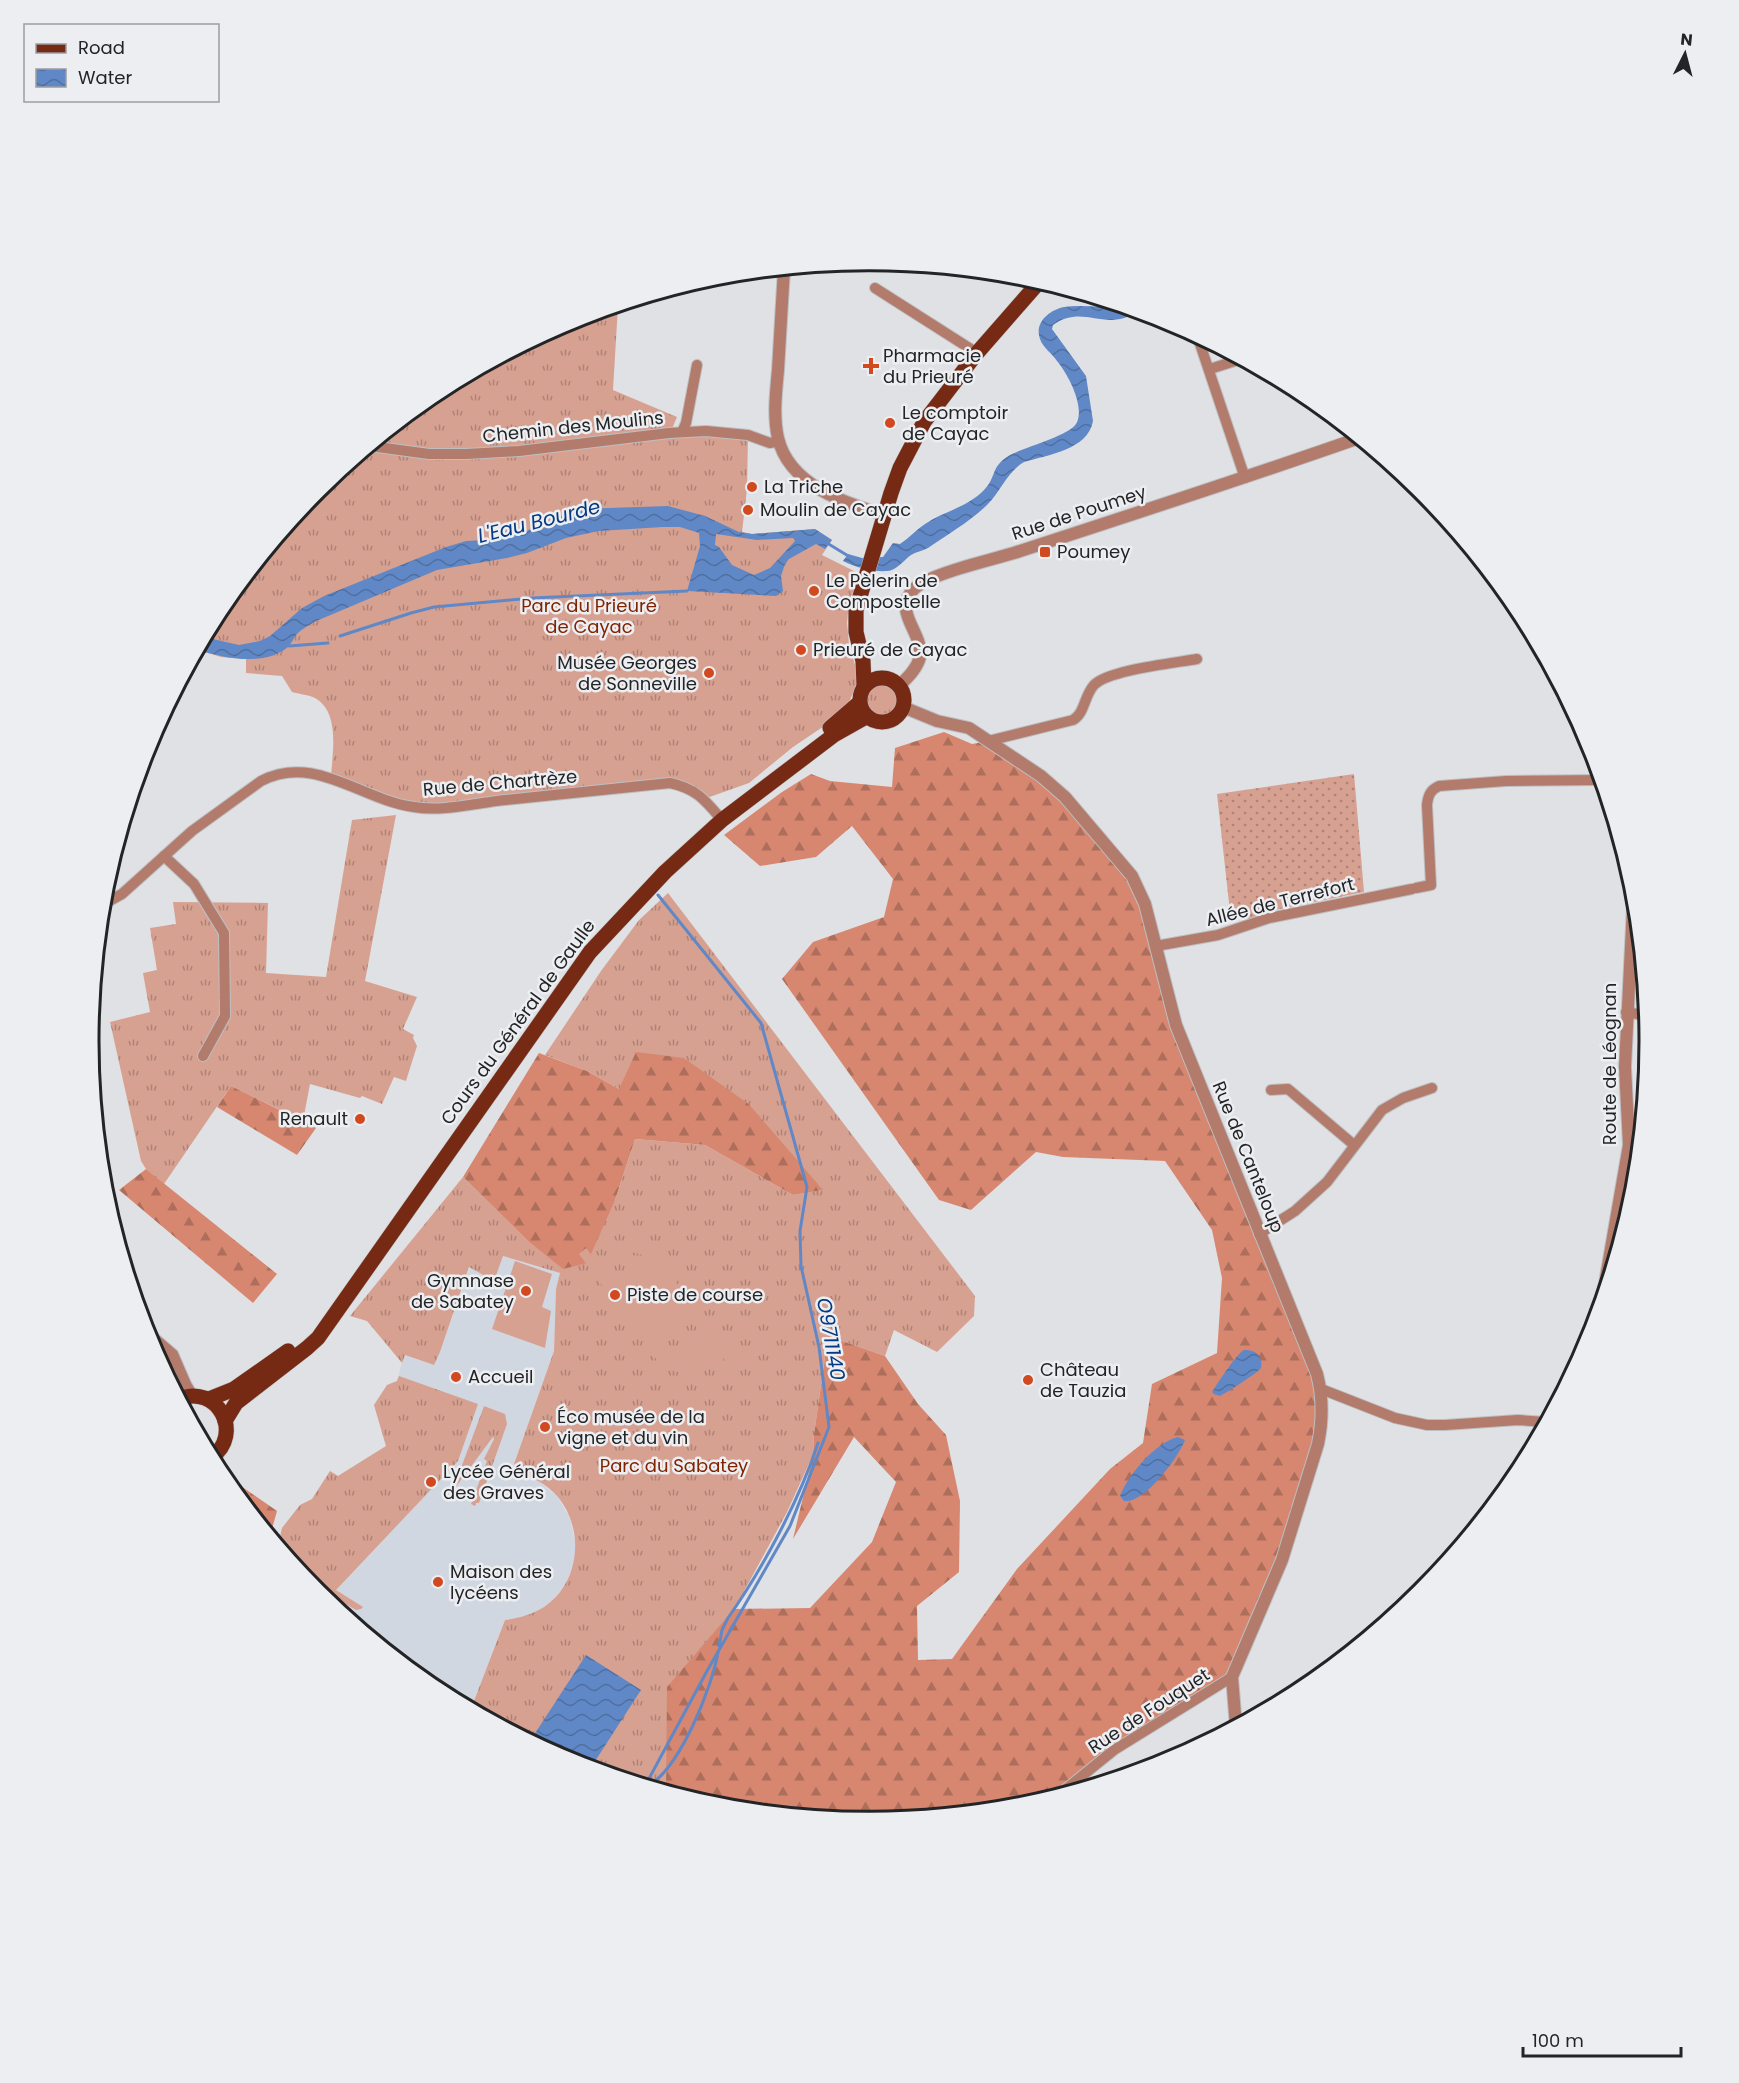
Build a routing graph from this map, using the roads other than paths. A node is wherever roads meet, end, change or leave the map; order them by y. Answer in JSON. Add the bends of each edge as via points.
{"nodes":[{"id":1,"x":784,"y":277,"type":"edge"},
{"id":2,"x":875,"y":288,"type":"dead end"},
{"id":3,"x":1033,"y":289,"type":"edge"},
{"id":4,"x":1201,"y":346,"type":"edge"},
{"id":5,"x":976,"y":353,"type":"junction"},
{"id":6,"x":1232,"y":362,"type":"edge"},
{"id":7,"x":697,"y":365,"type":"dead end"},
{"id":8,"x":1210,"y":369,"type":"junction"},
{"id":9,"x":682,"y":432,"type":"junction"},
{"id":10,"x":779,"y":441,"type":"junction"},
{"id":11,"x":1352,"y":441,"type":"edge"},
{"id":12,"x":379,"y":447,"type":"edge"},
{"id":13,"x":1245,"y":478,"type":"junction"},
{"id":14,"x":885,"y":515,"type":"junction"},
{"id":15,"x":1197,"y":659,"type":"dead end"},
{"id":16,"x":863,"y":661,"type":"junction"},
{"id":17,"x":879,"y":678,"type":"junction"},
{"id":18,"x":864,"y":686,"type":"junction"},
{"id":19,"x":899,"y":687,"type":"junction"},
{"id":20,"x":903,"y":707,"type":"junction"},
{"id":21,"x":863,"y":710,"type":"junction"},
{"id":22,"x":988,"y":741,"type":"junction"},
{"id":23,"x":1594,"y":780,"type":"edge"},
{"id":24,"x":720,"y":817,"type":"junction"},
{"id":25,"x":164,"y":856,"type":"junction"},
{"id":26,"x":113,"y":899,"type":"edge"},
{"id":27,"x":1631,"y":930,"type":"edge"},
{"id":28,"x":1156,"y":946,"type":"junction"},
{"id":29,"x":1626,"y":1012,"type":"junction"},
{"id":30,"x":1639,"y":1014,"type":"edge"},
{"id":31,"x":203,"y":1056,"type":"dead end"},
{"id":32,"x":1431,"y":1088,"type":"dead end"},
{"id":33,"x":1271,"y":1090,"type":"dead end"},
{"id":34,"x":1354,"y":1145,"type":"junction"},
{"id":35,"x":1259,"y":1234,"type":"junction"},
{"id":36,"x":1610,"y":1253,"type":"edge"},
{"id":37,"x":327,"y":1323,"type":"junction"},
{"id":38,"x":160,"y":1341,"type":"edge"},
{"id":39,"x":163,"y":1343,"type":"junction"},
{"id":40,"x":169,"y":1361,"type":"edge"},
{"id":41,"x":1321,"y":1389,"type":"junction"},
{"id":42,"x":194,"y":1398,"type":"edge"},
{"id":43,"x":1541,"y":1420,"type":"edge"},
{"id":44,"x":225,"y":1421,"type":"junction"},
{"id":45,"x":217,"y":1451,"type":"edge"},
{"id":46,"x":1232,"y":1677,"type":"junction"},
{"id":47,"x":1235,"y":1719,"type":"edge"},
{"id":48,"x":1070,"y":1786,"type":"edge"}],
"edges":[{"from":1,"to":10,"type":"street","via":[[775,405]]},
{"from":2,"to":5,"type":"street"},
{"from":3,"to":5,"type":"main road"},
{"from":4,"to":8,"type":"street"},
{"from":5,"to":14,"type":"main road","via":[[916,435]]},
{"from":6,"to":8,"type":"street"},
{"from":7,"to":9,"type":"street"},
{"from":8,"to":13,"type":"street"},
{"from":9,"to":10,"type":"street","name":"Chemin des Moulins","via":[[706,431],[748,435],[770,443]]},
{"from":9,"to":12,"type":"street","name":"Chemin des Moulins","via":[[466,454]]},
{"from":10,"to":14,"type":"street","via":[[808,482],[840,500]]},
{"from":11,"to":13,"type":"street","name":"Rue de Poumey"},
{"from":13,"to":19,"type":"street","name":"Rue de Poumey","via":[[923,583],[913,590],[906,607],[920,655]]},
{"from":14,"to":16,"type":"main road","via":[[856,610]]},
{"from":15,"to":22,"type":"street","via":[[1108,675],[1087,694],[1073,720]]},
{"from":16,"to":17,"type":"main road"},
{"from":16,"to":18,"type":"main road"},
{"from":17,"to":18,"type":"main road"},
{"from":17,"to":19,"type":"main road"},
{"from":18,"to":21,"type":"main road","via":[[859,697]]},
{"from":19,"to":20,"type":"main road","via":[[904,696]]},
{"from":20,"to":21,"type":"main road","via":[[896,717],[885,722],[878,722]]},
{"from":20,"to":22,"type":"street","name":"Rue de Canteloup","via":[[961,725]]},
{"from":21,"to":24,"type":"main road","name":"Cours du Général de Gaulle","via":[[849,714],[786,759]]},
{"from":22,"to":28,"type":"street","name":"Rue de Canteloup","via":[[1055,788],[1132,876],[1145,904]]},
{"from":23,"to":28,"type":"street","name":"Allée de Terrefort","via":[[1439,786],[1429,795],[1427,805],[1431,885]]},
{"from":24,"to":25,"type":"street","name":"Rue de Chartrèze","via":[[704,799],[686,787],[670,783],[434,808],[392,803],[331,778],[291,771],[261,781]]},
{"from":24,"to":37,"type":"main road","name":"Cours du Général de Gaulle","via":[[660,867],[619,911]]},
{"from":25,"to":26,"type":"street","name":"Rue de Chartrèze"},
{"from":25,"to":31,"type":"street","via":[[194,884],[224,933],[225,1016]]},
{"from":27,"to":29,"type":"street","name":"Route de Léognan"},
{"from":28,"to":35,"type":"street","name":"Rue de Canteloup","via":[[1176,1025]]},
{"from":29,"to":30,"type":"street"},
{"from":29,"to":36,"type":"street","name":"Route de Léognan","via":[[1629,1145]]},
{"from":32,"to":34,"type":"street","via":[[1382,1110]]},
{"from":33,"to":34,"type":"street","via":[[1288,1089]]},
{"from":34,"to":35,"type":"street","via":[[1309,1199]]},
{"from":35,"to":41,"type":"street","name":"Rue de Canteloup"},
{"from":37,"to":42,"type":"main road","name":"Cours du Général de Gaulle","via":[[234,1389]]},
{"from":37,"to":44,"type":"main road","name":"Cours du Général de Gaulle","via":[[307,1348],[236,1403]]},
{"from":38,"to":39,"type":"street"},
{"from":39,"to":40,"type":"street"},
{"from":39,"to":42,"type":"street","via":[[173,1354]]},
{"from":41,"to":43,"type":"street","via":[[1395,1418],[1427,1425]]},
{"from":41,"to":46,"type":"street","name":"Rue de Canteloup","via":[[1322,1426],[1318,1444],[1282,1560]]},
{"from":42,"to":44,"type":"main road","via":[[222,1412]]},
{"from":44,"to":45,"type":"main road","via":[[223,1444]]},
{"from":46,"to":47,"type":"street","name":"Rue de Canteloup"},
{"from":46,"to":48,"type":"street","name":"Rue de Fouquet","via":[[1114,1750]]}]}
